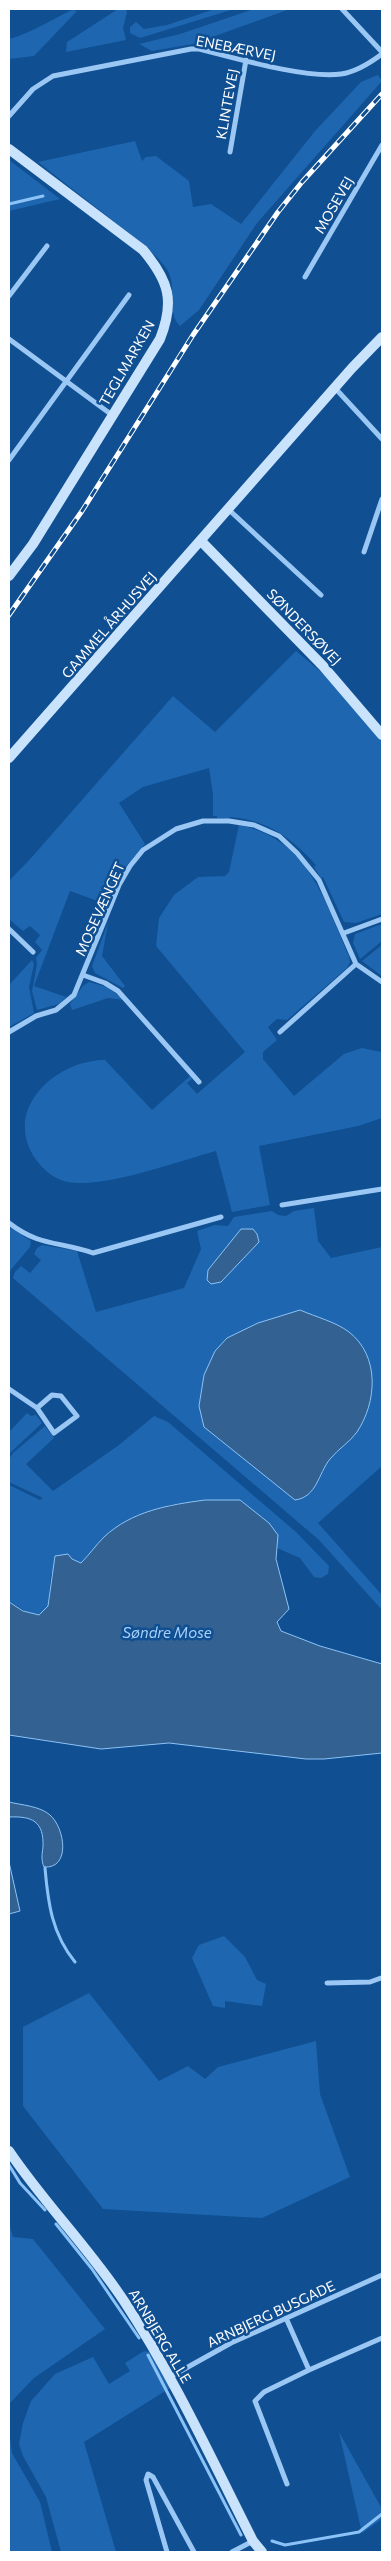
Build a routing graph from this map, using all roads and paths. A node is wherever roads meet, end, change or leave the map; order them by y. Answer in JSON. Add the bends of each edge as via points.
{"nodes":[{"id":1,"x":342,"y":9,"type":"edge"},
{"id":2,"x":382,"y":53,"type":"edge"},
{"id":3,"x":246,"y":60,"type":"junction"},
{"id":4,"x":9,"y":116,"type":"edge"},
{"id":5,"x":382,"y":145,"type":"edge"},
{"id":6,"x":9,"y":149,"type":"edge"},
{"id":7,"x":230,"y":152,"type":"dead end"},
{"id":8,"x":47,"y":246,"type":"dead end"},
{"id":9,"x":305,"y":277,"type":"dead end"},
{"id":10,"x":129,"y":295,"type":"dead end"},
{"id":11,"x":9,"y":296,"type":"edge"},
{"id":12,"x":382,"y":337,"type":"edge"},
{"id":13,"x":9,"y":339,"type":"edge"},
{"id":14,"x":66,"y":381,"type":"junction"},
{"id":15,"x":335,"y":388,"type":"junction"},
{"id":16,"x":112,"y":415,"type":"junction"},
{"id":17,"x":382,"y":439,"type":"edge"},
{"id":18,"x":9,"y":460,"type":"edge"},
{"id":19,"x":382,"y":499,"type":"edge"},
{"id":20,"x":228,"y":509,"type":"junction"},
{"id":21,"x":202,"y":541,"type":"junction"},
{"id":22,"x":364,"y":552,"type":"dead end"},
{"id":23,"x":9,"y":576,"type":"edge"},
{"id":24,"x":321,"y":595,"type":"dead end"},
{"id":25,"x":382,"y":735,"type":"edge"},
{"id":26,"x":9,"y":758,"type":"edge"},
{"id":27,"x":382,"y":919,"type":"edge"},
{"id":28,"x":9,"y":928,"type":"edge"},
{"id":29,"x":344,"y":934,"type":"junction"},
{"id":30,"x":33,"y":952,"type":"dead end"},
{"id":31,"x":356,"y":964,"type":"junction"},
{"id":32,"x":83,"y":975,"type":"junction"},
{"id":33,"x":382,"y":982,"type":"edge"},
{"id":34,"x":9,"y":1032,"type":"edge"},
{"id":35,"x":280,"y":1032,"type":"dead end"},
{"id":36,"x":199,"y":1082,"type":"dead end"},
{"id":37,"x":382,"y":1189,"type":"edge"},
{"id":38,"x":282,"y":1205,"type":"dead end"},
{"id":39,"x":221,"y":1217,"type":"dead end"},
{"id":40,"x":9,"y":1223,"type":"edge"},
{"id":41,"x":9,"y":1389,"type":"edge"},
{"id":42,"x":37,"y":1408,"type":"junction"},
{"id":43,"x":382,"y":1979,"type":"edge"},
{"id":44,"x":327,"y":1983,"type":"dead end"},
{"id":45,"x":9,"y":2151,"type":"edge"},
{"id":46,"x":382,"y":2275,"type":"edge"},
{"id":47,"x":286,"y":2318,"type":"junction"},
{"id":48,"x":382,"y":2338,"type":"edge"},
{"id":49,"x":309,"y":2370,"type":"junction"},
{"id":50,"x":170,"y":2377,"type":"junction"},
{"id":51,"x":287,"y":2484,"type":"dead end"},
{"id":52,"x":253,"y":2541,"type":"junction"},
{"id":53,"x":167,"y":2552,"type":"edge"},
{"id":54,"x":194,"y":2552,"type":"edge"},
{"id":55,"x":232,"y":2552,"type":"edge"},
{"id":56,"x":262,"y":2552,"type":"edge"}],
"edges":[{"from":1,"to":2,"type":"street"},
{"from":2,"to":3,"type":"street","name":"ENEBÆRVEJ","via":[[367,65],[341,74],[307,73]]},
{"from":3,"to":4,"type":"street","name":"ENEBÆRVEJ","via":[[191,49],[53,76],[32,89]]},
{"from":3,"to":7,"type":"street","name":"KLINTEVEJ"},
{"from":5,"to":9,"type":"street","name":"MOSEVEJ"},
{"from":6,"to":16,"type":"street","name":"TEGLMARKEN","via":[[142,250],[157,267],[165,283],[169,300],[168,318],[160,339]]},
{"from":8,"to":11,"type":"street"},
{"from":10,"to":14,"type":"street"},
{"from":12,"to":15,"type":"street","name":"GAMMEL ÅRHUSVEJ"},
{"from":13,"to":14,"type":"street"},
{"from":14,"to":16,"type":"street"},
{"from":14,"to":18,"type":"street"},
{"from":15,"to":17,"type":"street"},
{"from":15,"to":20,"type":"street","name":"GAMMEL ÅRHUSVEJ"},
{"from":16,"to":23,"type":"street","name":"TEGLMARKEN","via":[[33,544]]},
{"from":19,"to":22,"type":"street"},
{"from":20,"to":21,"type":"street","name":"GAMMEL ÅRHUSVEJ"},
{"from":20,"to":24,"type":"street"},
{"from":21,"to":25,"type":"street","name":"SØNDERSØVEJ","via":[[323,666]]},
{"from":21,"to":26,"type":"street","name":"GAMMEL ÅRHUSVEJ"},
{"from":27,"to":29,"type":"street"},
{"from":28,"to":30,"type":"street"},
{"from":29,"to":31,"type":"street","name":"MOSEVÆNGET"},
{"from":29,"to":32,"type":"street","name":"MOSEVÆNGET","via":[[311,868],[279,836],[229,821],[202,822],[176,829],[160,838],[143,850],[130,866]]},
{"from":31,"to":33,"type":"street"},
{"from":31,"to":35,"type":"street"},
{"from":32,"to":34,"type":"street","name":"MOSEVÆNGET","via":[[66,1003]]},
{"from":32,"to":36,"type":"street","name":"MOSEVÆNGET","via":[[105,982],[118,991]]},
{"from":37,"to":38,"type":"street"},
{"from":39,"to":40,"type":"street","via":[[93,1253],[49,1244],[23,1234]]},
{"from":41,"to":42,"type":"street"},
{"from":42,"to":42,"type":"street","via":[[54,1433],[77,1416],[61,1396],[52,1395]]},
{"from":43,"to":44,"type":"street"},
{"from":45,"to":50,"type":"street","name":"ARNBJERG ALLE","via":[[30,2182],[92,2256]]},
{"from":46,"to":47,"type":"street","name":"ARNBJERG BUSGADE"},
{"from":47,"to":49,"type":"street"},
{"from":47,"to":50,"type":"street","name":"ARNBJERG BUSGADE","via":[[210,2353]]},
{"from":48,"to":49,"type":"street"},
{"from":49,"to":51,"type":"street","via":[[264,2392],[255,2401]]},
{"from":50,"to":52,"type":"street","name":"ARNBJERG ALLE"},
{"from":52,"to":55,"type":"street"},
{"from":52,"to":56,"type":"street","name":"ARNBJERG ALLE"},
{"from":53,"to":54,"type":"street","via":[[146,2480],[148,2474],[153,2476]]}]}
